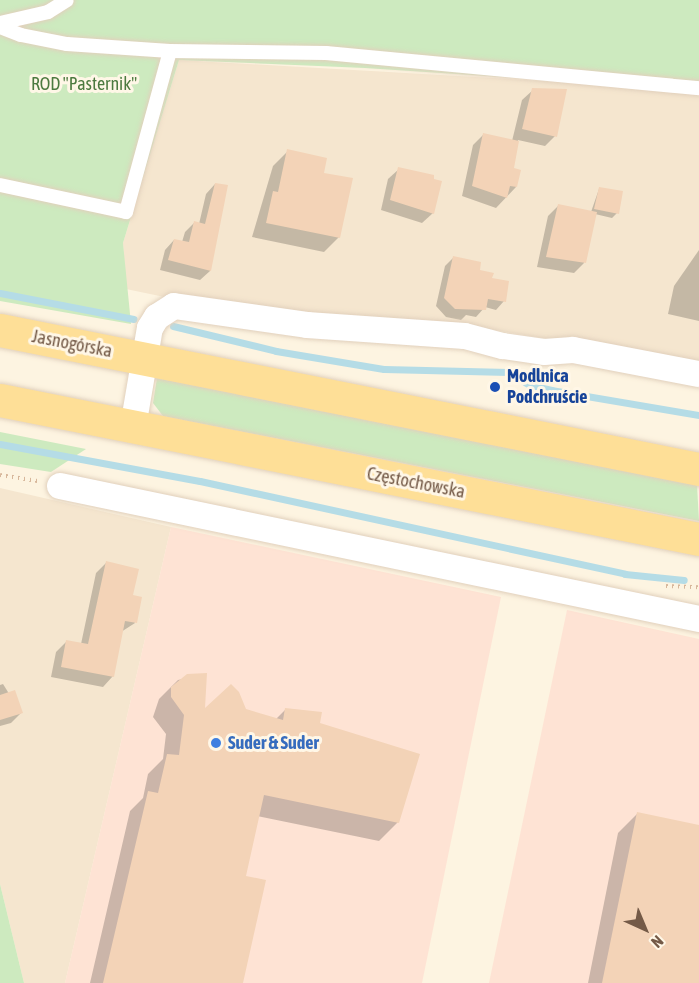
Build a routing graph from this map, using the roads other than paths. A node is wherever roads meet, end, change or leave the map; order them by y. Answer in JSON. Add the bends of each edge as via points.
{"nodes":[{"id":1,"x":67,"y":0,"type":"edge"},
{"id":2,"x":0,"y":25,"type":"edge"},
{"id":3,"x":170,"y":51,"type":"junction"},
{"id":4,"x":699,"y":88,"type":"edge"},
{"id":5,"x":0,"y":185,"type":"edge"},
{"id":6,"x":0,"y":330,"type":"edge"},
{"id":7,"x":144,"y":359,"type":"junction"},
{"id":8,"x":699,"y":374,"type":"edge"},
{"id":9,"x":0,"y":400,"type":"edge"},
{"id":10,"x":133,"y":427,"type":"junction"},
{"id":11,"x":699,"y":469,"type":"edge"},
{"id":12,"x":60,"y":486,"type":"road end"},
{"id":13,"x":699,"y":539,"type":"edge"},
{"id":14,"x":699,"y":619,"type":"edge"}],
"edges":[{"from":1,"to":2,"type":"lane","via":[[48,12]]},
{"from":2,"to":3,"type":"lane","via":[[21,35],[67,44]]},
{"from":3,"to":4,"type":"lane","via":[[326,52]]},
{"from":3,"to":5,"type":"lane","via":[[126,212]]},
{"from":6,"to":7,"type":"main road","name":"Jasnogórska"},
{"from":7,"to":8,"type":"street","via":[[150,328],[157,317],[174,306],[307,325],[465,336],[503,346],[544,352],[573,350]]},
{"from":7,"to":10,"type":"street"},
{"from":7,"to":11,"type":"main road"},
{"from":9,"to":10,"type":"main road"},
{"from":10,"to":13,"type":"main road","name":"Częstochowska"},
{"from":12,"to":14,"type":"street"}]}
